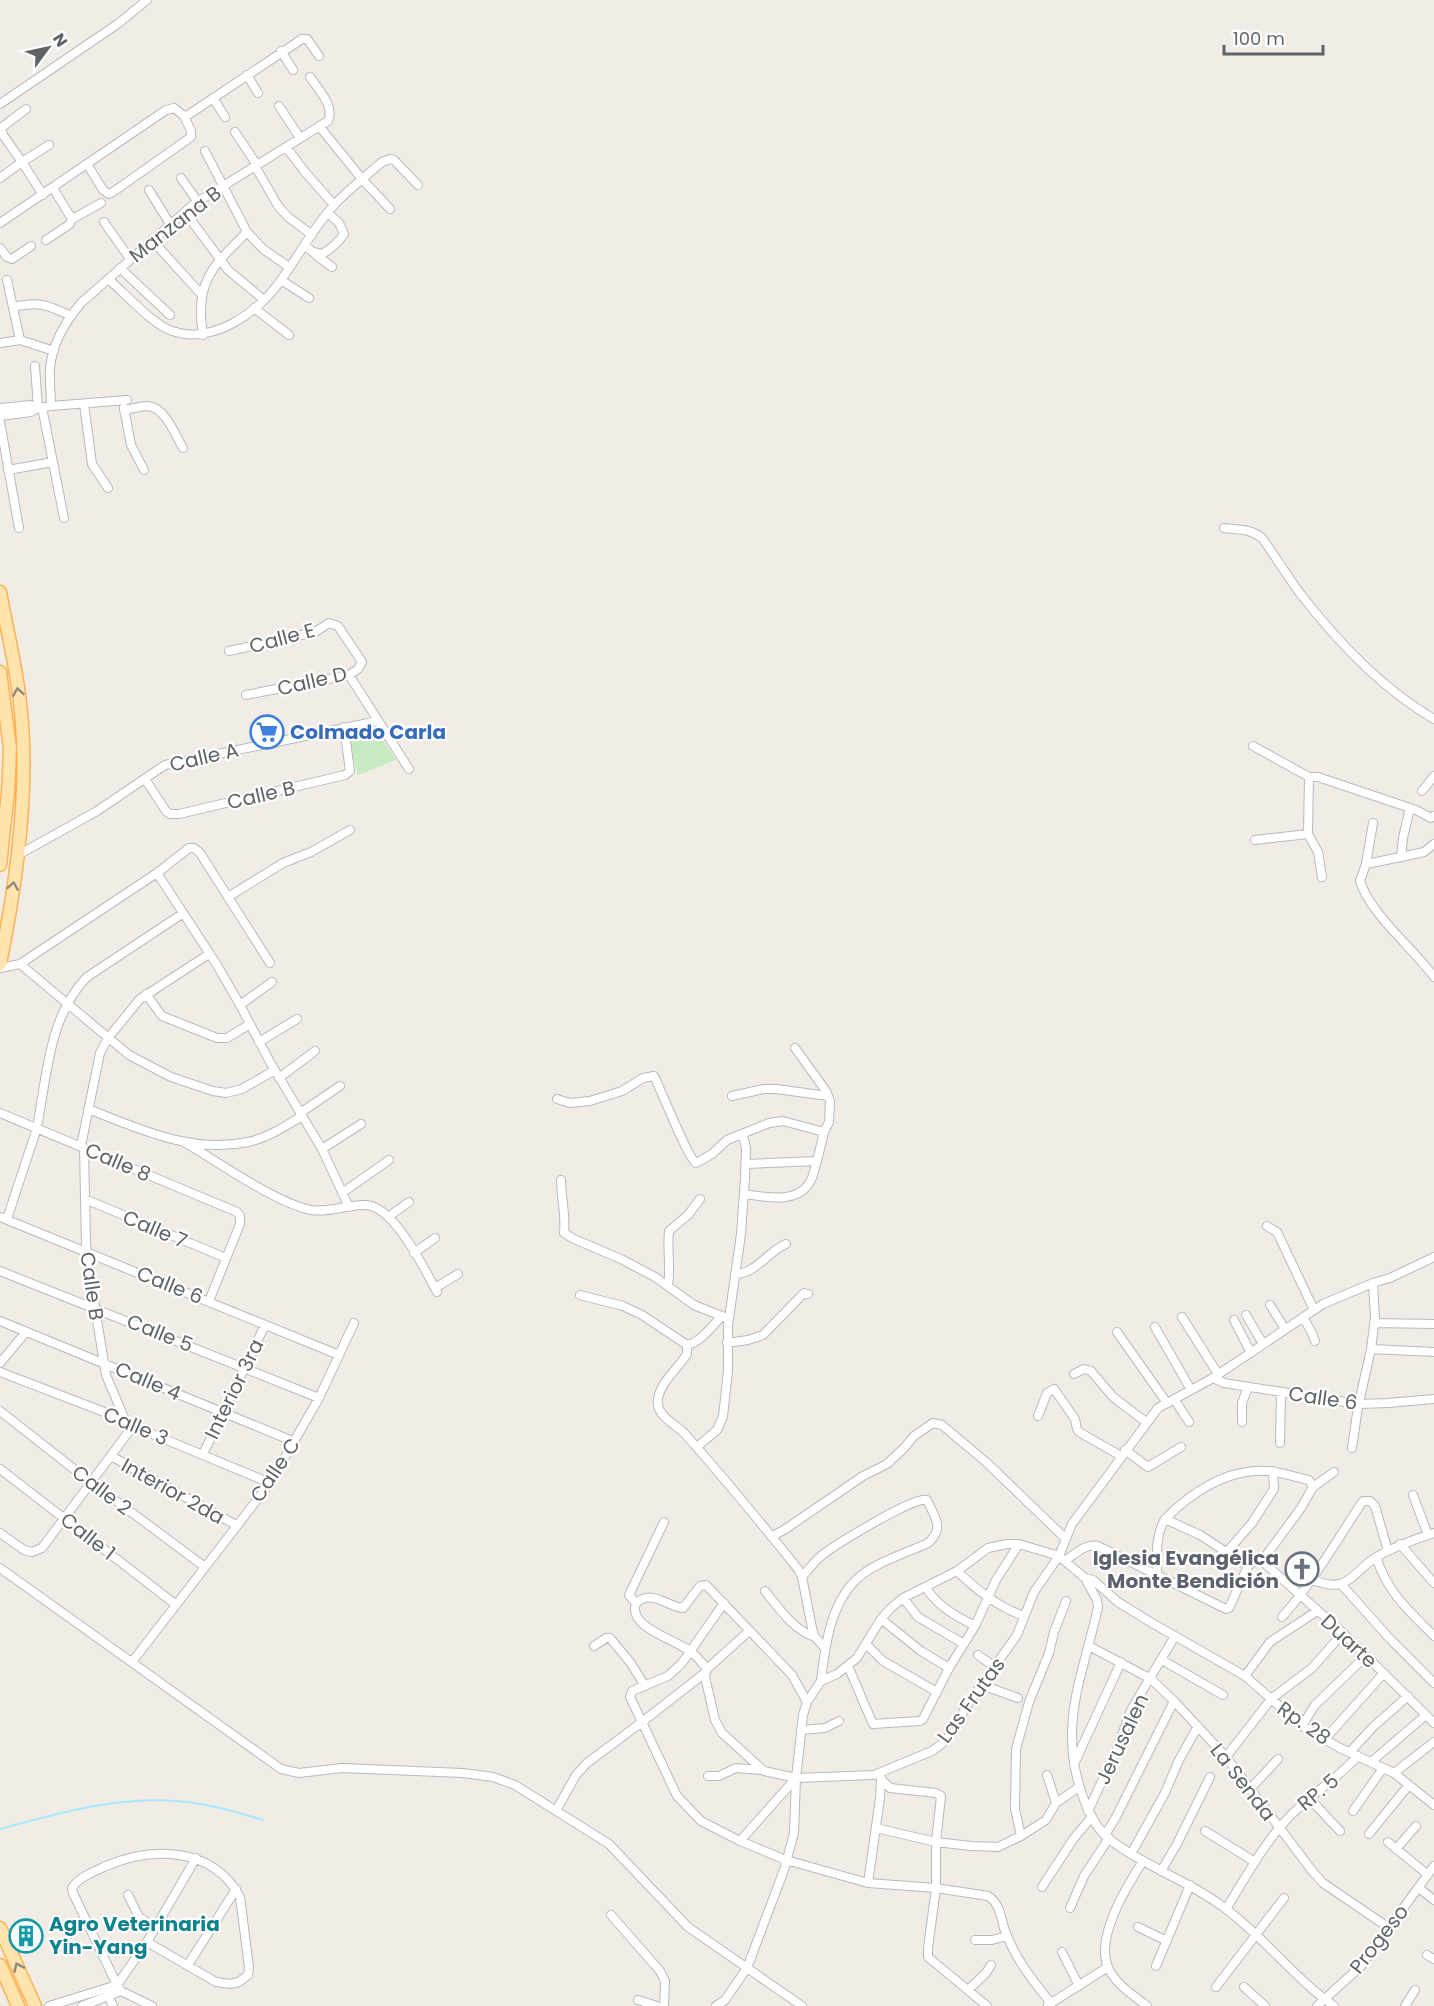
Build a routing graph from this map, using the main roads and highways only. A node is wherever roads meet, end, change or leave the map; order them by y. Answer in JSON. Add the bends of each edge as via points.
{"nodes":[{"id":1,"x":0,"y":592,"type":"edge"},
{"id":2,"x":0,"y":672,"type":"edge"},
{"id":3,"x":0,"y":865,"type":"edge"},
{"id":4,"x":0,"y":966,"type":"edge"},
{"id":5,"x":0,"y":1928,"type":"edge"},
{"id":6,"x":0,"y":1965,"type":"edge"},
{"id":7,"x":18,"y":2006,"type":"edge"},
{"id":8,"x":35,"y":2006,"type":"edge"}],
"edges":[{"from":4,"to":1,"type":"main road","one_way":true,"via":[[18,855],[24,760],[22,723]]},
{"from":2,"to":3,"type":"main road","via":[[10,748]]},
{"from":8,"to":5,"type":"main road","one_way":true},
{"from":6,"to":7,"type":"main road"}]}
